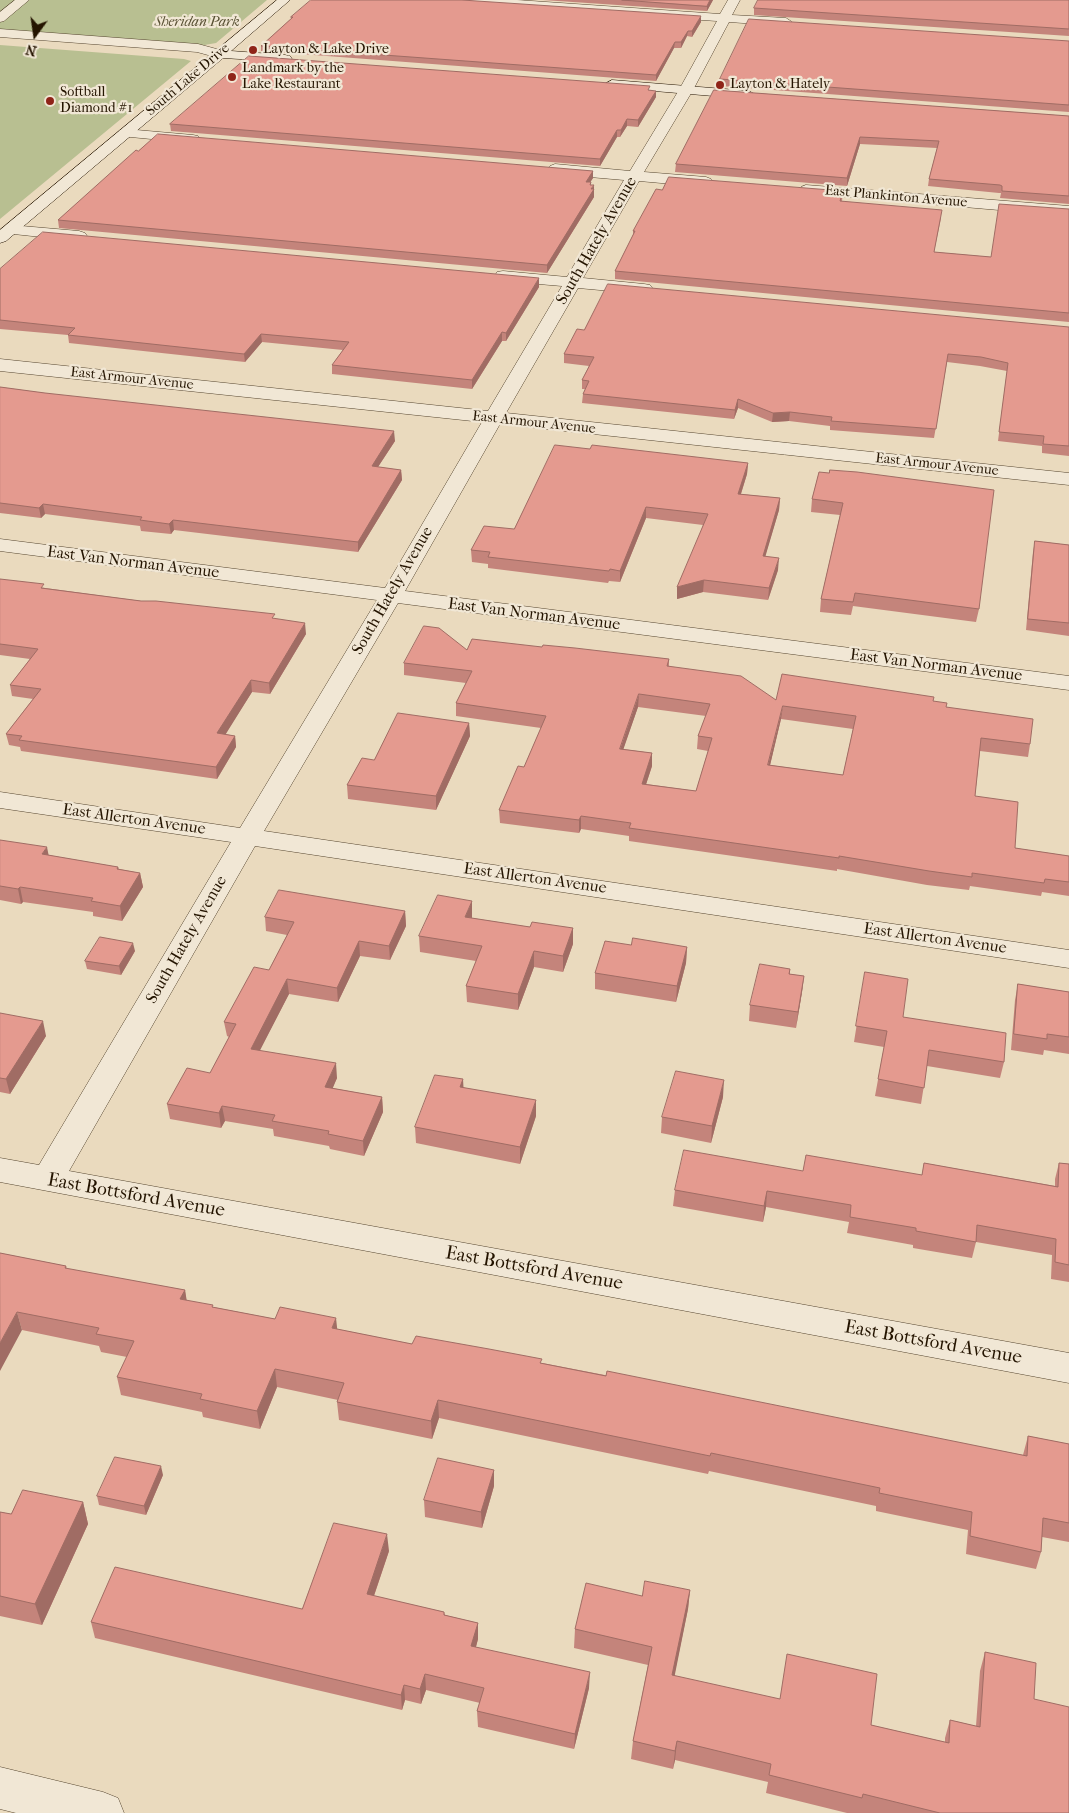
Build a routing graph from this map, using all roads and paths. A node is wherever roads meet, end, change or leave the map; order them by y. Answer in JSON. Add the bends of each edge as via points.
{"nodes":[{"id":1,"x":22,"y":0,"type":"edge"},
{"id":2,"x":284,"y":0,"type":"edge"},
{"id":3,"x":463,"y":0,"type":"edge"},
{"id":4,"x":729,"y":9,"type":"edge"},
{"id":5,"x":0,"y":18,"type":"edge"},
{"id":6,"x":803,"y":23,"type":"edge"},
{"id":7,"x":0,"y":33,"type":"edge"},
{"id":8,"x":0,"y":42,"type":"edge"},
{"id":9,"x":219,"y":54,"type":"junction"},
{"id":10,"x":302,"y":60,"type":"edge"},
{"id":11,"x":599,"y":83,"type":"edge"},
{"id":12,"x":686,"y":90,"type":"junction"},
{"id":13,"x":765,"y":96,"type":"edge"},
{"id":14,"x":125,"y":133,"type":"junction"},
{"id":15,"x":205,"y":140,"type":"edge"},
{"id":16,"x":538,"y":168,"type":"edge"},
{"id":17,"x":634,"y":176,"type":"junction"},
{"id":18,"x":717,"y":183,"type":"edge"},
{"id":19,"x":796,"y":189,"type":"edge"},
{"id":20,"x":1069,"y":211,"type":"edge"},
{"id":21,"x":5,"y":234,"type":"edge"},
{"id":22,"x":92,"y":238,"type":"edge"},
{"id":23,"x":483,"y":274,"type":"edge"},
{"id":24,"x":573,"y":282,"type":"junction"},
{"id":25,"x":658,"y":290,"type":"edge"},
{"id":26,"x":0,"y":365,"type":"edge"},
{"id":27,"x":494,"y":418,"type":"junction"},
{"id":28,"x":1069,"y":479,"type":"edge"},
{"id":29,"x":0,"y":545,"type":"edge"},
{"id":30,"x":391,"y":596,"type":"junction"},
{"id":31,"x":1069,"y":683,"type":"edge"},
{"id":32,"x":0,"y":800,"type":"edge"},
{"id":33,"x":247,"y":837,"type":"junction"},
{"id":34,"x":1069,"y":959,"type":"edge"},
{"id":35,"x":0,"y":1170,"type":"edge"},
{"id":36,"x":47,"y":1180,"type":"junction"},
{"id":37,"x":1069,"y":1368,"type":"edge"},
{"id":38,"x":0,"y":1788,"type":"edge"},
{"id":39,"x":102,"y":1813,"type":"edge"}],
"edges":[{"from":1,"to":5,"type":"street"},
{"from":2,"to":9,"type":"street","name":"South Lake Drive"},
{"from":3,"to":4,"type":"street"},
{"from":4,"to":6,"type":"street"},
{"from":4,"to":12,"type":"street","name":"South Hately Avenue"},
{"from":7,"to":9,"type":"street","via":[[198,48]]},
{"from":8,"to":9,"type":"street","via":[[188,56]]},
{"from":9,"to":10,"type":"street"},
{"from":9,"to":14,"type":"street","name":"South Lake Drive"},
{"from":11,"to":12,"type":"street"},
{"from":12,"to":13,"type":"street"},
{"from":12,"to":17,"type":"street","name":"South Hately Avenue"},
{"from":14,"to":15,"type":"street"},
{"from":14,"to":21,"type":"street","name":"South Lake Drive"},
{"from":16,"to":17,"type":"street"},
{"from":17,"to":18,"type":"street"},
{"from":17,"to":24,"type":"street","name":"South Hately Avenue"},
{"from":19,"to":20,"type":"street","name":"East Plankinton Avenue"},
{"from":21,"to":22,"type":"street"},
{"from":23,"to":24,"type":"street"},
{"from":24,"to":25,"type":"street"},
{"from":24,"to":27,"type":"street","name":"South Hately Avenue"},
{"from":26,"to":27,"type":"street","name":"East Armour Avenue"},
{"from":27,"to":28,"type":"street","name":"East Armour Avenue"},
{"from":27,"to":30,"type":"street","name":"South Hately Avenue"},
{"from":29,"to":30,"type":"street","name":"East Van Norman Avenue"},
{"from":30,"to":31,"type":"street","name":"East Van Norman Avenue"},
{"from":30,"to":33,"type":"street","name":"South Hately Avenue"},
{"from":32,"to":33,"type":"street","name":"East Allerton Avenue"},
{"from":33,"to":34,"type":"street","name":"East Allerton Avenue"},
{"from":33,"to":36,"type":"street","name":"South Hately Avenue"},
{"from":35,"to":36,"type":"street","name":"East Bottsford Avenue"},
{"from":36,"to":37,"type":"street","name":"East Bottsford Avenue"},
{"from":38,"to":39,"type":"street"}]}
